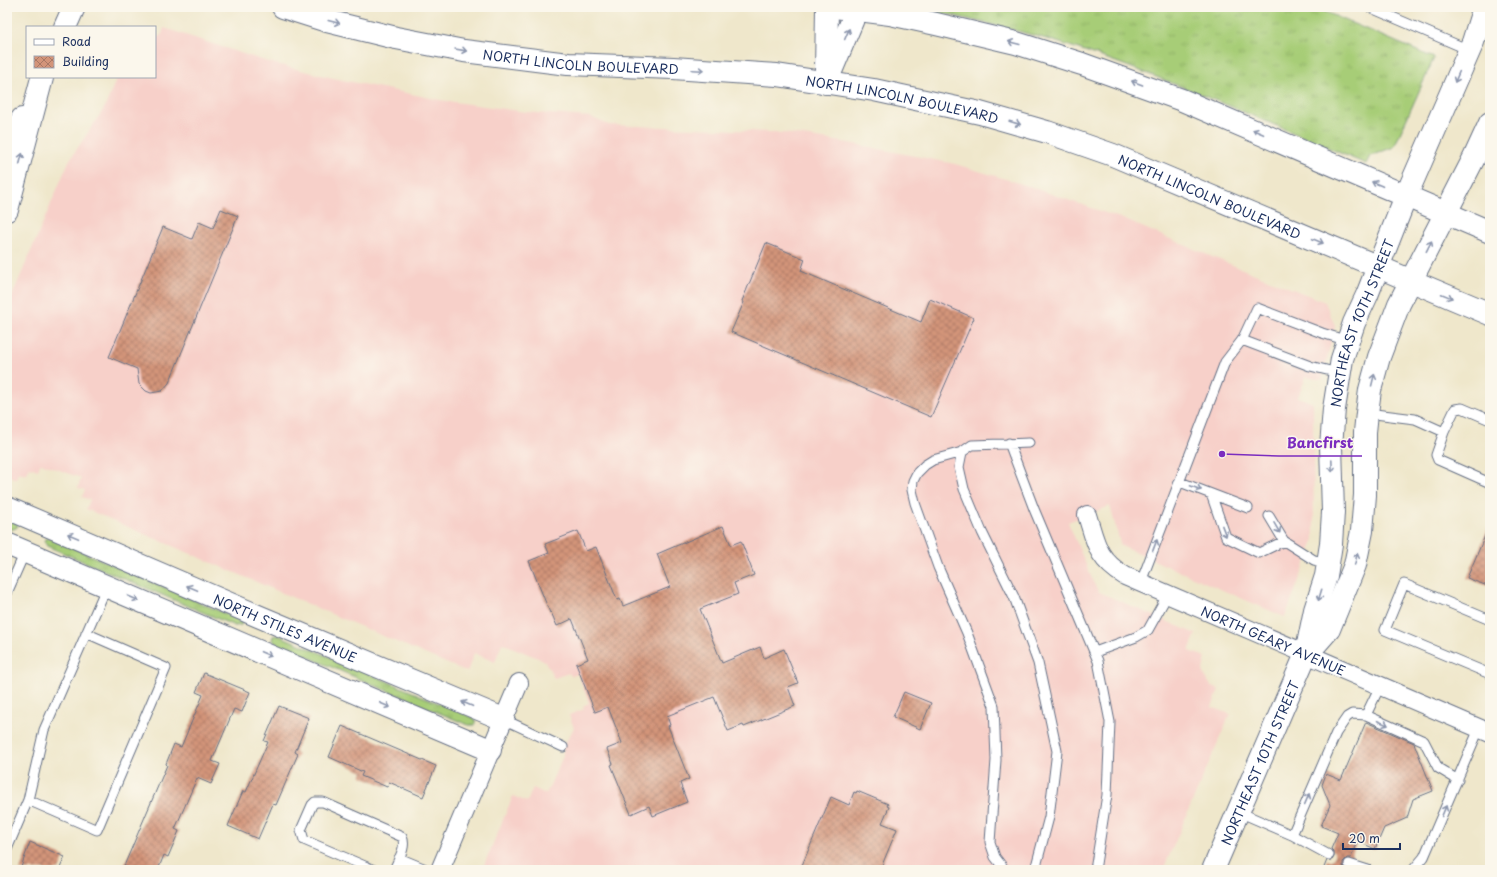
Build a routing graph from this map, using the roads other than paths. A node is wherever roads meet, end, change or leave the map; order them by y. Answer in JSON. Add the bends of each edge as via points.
{"nodes":[{"id":1,"x":74,"y":7,"type":"edge"},
{"id":2,"x":283,"y":7,"type":"edge"},
{"id":3,"x":827,"y":7,"type":"edge"},
{"id":4,"x":835,"y":7,"type":"edge"},
{"id":5,"x":1369,"y":7,"type":"edge"},
{"id":6,"x":1484,"y":7,"type":"edge"},
{"id":7,"x":857,"y":9,"type":"edge"},
{"id":8,"x":65,"y":26,"type":"edge"},
{"id":9,"x":1469,"y":50,"type":"junction"},
{"id":10,"x":42,"y":78,"type":"edge"},
{"id":11,"x":43,"y":78,"type":"edge"},
{"id":12,"x":826,"y":83,"type":"junction"},
{"id":13,"x":1490,"y":123,"type":"edge"},
{"id":14,"x":7,"y":149,"type":"edge"},
{"id":15,"x":1406,"y":196,"type":"junction"},
{"id":16,"x":7,"y":210,"type":"edge"},
{"id":17,"x":1446,"y":213,"type":"junction"},
{"id":18,"x":1490,"y":232,"type":"edge"},
{"id":19,"x":1378,"y":267,"type":"junction"},
{"id":20,"x":1411,"y":281,"type":"junction"},
{"id":21,"x":1490,"y":314,"type":"edge"},
{"id":22,"x":1242,"y":340,"type":"junction"},
{"id":23,"x":1348,"y":341,"type":"junction"},
{"id":24,"x":1340,"y":373,"type":"junction"},
{"id":25,"x":1367,"y":413,"type":"junction"},
{"id":26,"x":1490,"y":420,"type":"edge"},
{"id":27,"x":1444,"y":432,"type":"junction"},
{"id":28,"x":1029,"y":442,"type":"dead end"},
{"id":29,"x":1009,"y":443,"type":"junction"},
{"id":30,"x":962,"y":452,"type":"junction"},
{"id":31,"x":1180,"y":482,"type":"junction"},
{"id":32,"x":1490,"y":483,"type":"edge"},
{"id":33,"x":1211,"y":494,"type":"junction"},
{"id":34,"x":7,"y":508,"type":"edge"},
{"id":35,"x":1248,"y":508,"type":"dead end"},
{"id":36,"x":1087,"y":515,"type":"dead end"},
{"id":37,"x":1270,"y":516,"type":"dead end"},
{"id":38,"x":38,"y":521,"type":"junction"},
{"id":39,"x":1284,"y":541,"type":"junction"},
{"id":40,"x":16,"y":548,"type":"edge"},
{"id":41,"x":1328,"y":563,"type":"junction"},
{"id":42,"x":1141,"y":582,"type":"junction"},
{"id":43,"x":107,"y":586,"type":"junction"},
{"id":44,"x":7,"y":593,"type":"edge"},
{"id":45,"x":1168,"y":594,"type":"junction"},
{"id":46,"x":258,"y":616,"type":"junction"},
{"id":47,"x":1490,"y":620,"type":"edge"},
{"id":48,"x":86,"y":633,"type":"junction"},
{"id":49,"x":246,"y":645,"type":"junction"},
{"id":50,"x":1095,"y":652,"type":"junction"},
{"id":51,"x":1306,"y":654,"type":"junction"},
{"id":52,"x":1490,"y":674,"type":"edge"},
{"id":53,"x":519,"y":683,"type":"dead end"},
{"id":54,"x":1380,"y":686,"type":"junction"},
{"id":55,"x":1366,"y":716,"type":"junction"},
{"id":56,"x":503,"y":719,"type":"junction"},
{"id":57,"x":1484,"y":731,"type":"edge"},
{"id":58,"x":564,"y":747,"type":"dead end"},
{"id":59,"x":490,"y":750,"type":"junction"},
{"id":60,"x":1458,"y":780,"type":"junction"},
{"id":61,"x":28,"y":800,"type":"junction"},
{"id":62,"x":1239,"y":812,"type":"junction"},
{"id":63,"x":1292,"y":835,"type":"junction"},
{"id":64,"x":7,"y":849,"type":"edge"},
{"id":65,"x":1329,"y":855,"type":"dead end"},
{"id":66,"x":399,"y":858,"type":"junction"},
{"id":67,"x":1349,"y":864,"type":"dead end"},
{"id":68,"x":374,"y":870,"type":"edge"},
{"id":69,"x":394,"y":870,"type":"edge"},
{"id":70,"x":428,"y":870,"type":"edge"},
{"id":71,"x":440,"y":870,"type":"edge"},
{"id":72,"x":1005,"y":870,"type":"edge"},
{"id":73,"x":1035,"y":870,"type":"edge"},
{"id":74,"x":1095,"y":870,"type":"edge"},
{"id":75,"x":1213,"y":870,"type":"edge"},
{"id":76,"x":1368,"y":870,"type":"edge"},
{"id":77,"x":1413,"y":870,"type":"edge"}],
"edges":[{"from":1,"to":8,"type":"main road"},
{"from":2,"to":12,"type":"main road","name":"NORTH LINCOLN BOULEVARD","one_way":true,"via":[[327,21],[464,51],[568,64],[744,72]]},
{"from":3,"to":12,"type":"main road"},
{"from":4,"to":7,"type":"main road"},
{"from":5,"to":9,"type":"lane"},
{"from":6,"to":9,"type":"main road","name":"NORTHEAST 10TH STREET"},
{"from":12,"to":7,"type":"main road","one_way":true},
{"from":15,"to":7,"type":"main road","one_way":true,"via":[[1182,100],[1082,64],[1016,43],[890,14]]},
{"from":9,"to":15,"type":"main road","name":"NORTHEAST 10TH STREET","one_way":true},
{"from":10,"to":14,"type":"main road"},
{"from":16,"to":11,"type":"main road","one_way":true},
{"from":12,"to":19,"type":"main road","name":"NORTH LINCOLN BOULEVARD","one_way":true,"via":[[947,105],[1014,122],[1079,143],[1164,175]]},
{"from":13,"to":17,"type":"main road","name":"NORTHEAST 10TH STREET"},
{"from":15,"to":17,"type":"main road"},
{"from":15,"to":19,"type":"main road","name":"NORTHEAST 10TH STREET"},
{"from":17,"to":18,"type":"main road"},
{"from":20,"to":17,"type":"main road","name":"NORTHEAST 10TH STREET","one_way":true},
{"from":19,"to":20,"type":"main road","name":"NORTH LINCOLN BOULEVARD"},
{"from":19,"to":23,"type":"main road","name":"NORTHEAST 10TH STREET"},
{"from":20,"to":21,"type":"main road","name":"NORTH LINCOLN BOULEVARD","one_way":true},
{"from":25,"to":20,"type":"main road","name":"NORTHEAST 10TH STREET","one_way":true,"via":[[1379,356],[1399,304]]},
{"from":22,"to":23,"type":"lane","via":[[1257,308],[1322,334]]},
{"from":22,"to":24,"type":"lane","via":[[1310,366]]},
{"from":22,"to":31,"type":"lane","via":[[1224,362]]},
{"from":23,"to":24,"type":"main road","name":"NORTHEAST 10TH STREET"},
{"from":24,"to":41,"type":"main road","name":"NORTHEAST 10TH STREET","one_way":true,"via":[[1331,446],[1334,512]]},
{"from":25,"to":27,"type":"lane","via":[[1414,419]]},
{"from":51,"to":25,"type":"main road","name":"NORTHEAST 10TH STREET","one_way":true,"via":[[1328,629],[1354,565],[1362,531]]},
{"from":26,"to":27,"type":"lane","via":[[1462,408],[1455,410]]},
{"from":27,"to":32,"type":"lane","via":[[1436,454],[1438,460]]},
{"from":28,"to":29,"type":"lane"},
{"from":29,"to":30,"type":"lane","via":[[972,444]]},
{"from":29,"to":50,"type":"lane"},
{"from":30,"to":72,"type":"lane","via":[[933,460],[925,465],[917,473],[912,490],[938,566],[967,633],[994,706],[996,760],[990,842],[995,857]]},
{"from":30,"to":73,"type":"lane","via":[[959,467],[964,489],[1014,597],[1038,663],[1057,751],[1049,817]]},
{"from":31,"to":33,"type":"lane","one_way":true},
{"from":42,"to":31,"type":"lane","one_way":true},
{"from":33,"to":35,"type":"lane"},
{"from":33,"to":39,"type":"lane","one_way":true,"via":[[1226,537],[1259,553]]},
{"from":34,"to":38,"type":"main road","name":"NORTH STILES AVENUE"},
{"from":36,"to":42,"type":"street","name":"NORTH GEARY AVENUE","via":[[1102,557],[1116,571]]},
{"from":37,"to":39,"type":"lane","one_way":true},
{"from":38,"to":40,"type":"main road"},
{"from":46,"to":38,"type":"main road","name":"NORTH STILES AVENUE","one_way":true},
{"from":39,"to":41,"type":"lane","via":[[1314,560]]},
{"from":40,"to":43,"type":"main road"},
{"from":40,"to":44,"type":"lane"},
{"from":41,"to":51,"type":"main road","name":"NORTHEAST 10TH STREET","one_way":true},
{"from":42,"to":45,"type":"street","name":"NORTH GEARY AVENUE"},
{"from":43,"to":48,"type":"lane"},
{"from":43,"to":49,"type":"main road","one_way":true},
{"from":45,"to":50,"type":"lane","via":[[1148,630],[1136,638]]},
{"from":45,"to":51,"type":"street","name":"NORTH GEARY AVENUE"},
{"from":46,"to":49,"type":"main road"},
{"from":56,"to":46,"type":"main road","name":"NORTH STILES AVENUE","one_way":true},
{"from":47,"to":52,"type":"lane","via":[[1404,584],[1385,630]]},
{"from":48,"to":61,"type":"lane","via":[[44,730]]},
{"from":48,"to":61,"type":"lane","via":[[166,668],[97,830]]},
{"from":49,"to":59,"type":"main road","one_way":true},
{"from":50,"to":74,"type":"lane","via":[[1110,722],[1107,795]]},
{"from":51,"to":54,"type":"street","name":"NORTH GEARY AVENUE"},
{"from":51,"to":62,"type":"main road","name":"NORTHEAST 10TH STREET"},
{"from":53,"to":56,"type":"street"},
{"from":54,"to":55,"type":"lane"},
{"from":54,"to":57,"type":"street","name":"NORTH GEARY AVENUE"},
{"from":55,"to":60,"type":"lane","one_way":true,"via":[[1424,741],[1438,768]]},
{"from":63,"to":55,"type":"lane","one_way":true,"via":[[1336,732],[1352,714]]},
{"from":56,"to":58,"type":"lane","name":"NORTH STILES AVENUE"},
{"from":56,"to":59,"type":"street"},
{"from":57,"to":60,"type":"lane"},
{"from":59,"to":71,"type":"street"},
{"from":77,"to":60,"type":"lane","one_way":true,"via":[[1424,858]]},
{"from":61,"to":64,"type":"lane"},
{"from":62,"to":63,"type":"lane"},
{"from":62,"to":75,"type":"main road","name":"NORTHEAST 10TH STREET"},
{"from":63,"to":65,"type":"lane"},
{"from":66,"to":68,"type":"lane","via":[[404,841],[398,834],[324,802],[315,802],[301,830],[304,840]]},
{"from":66,"to":69,"type":"lane"},
{"from":66,"to":70,"type":"lane"},
{"from":67,"to":76,"type":"lane"}]}
